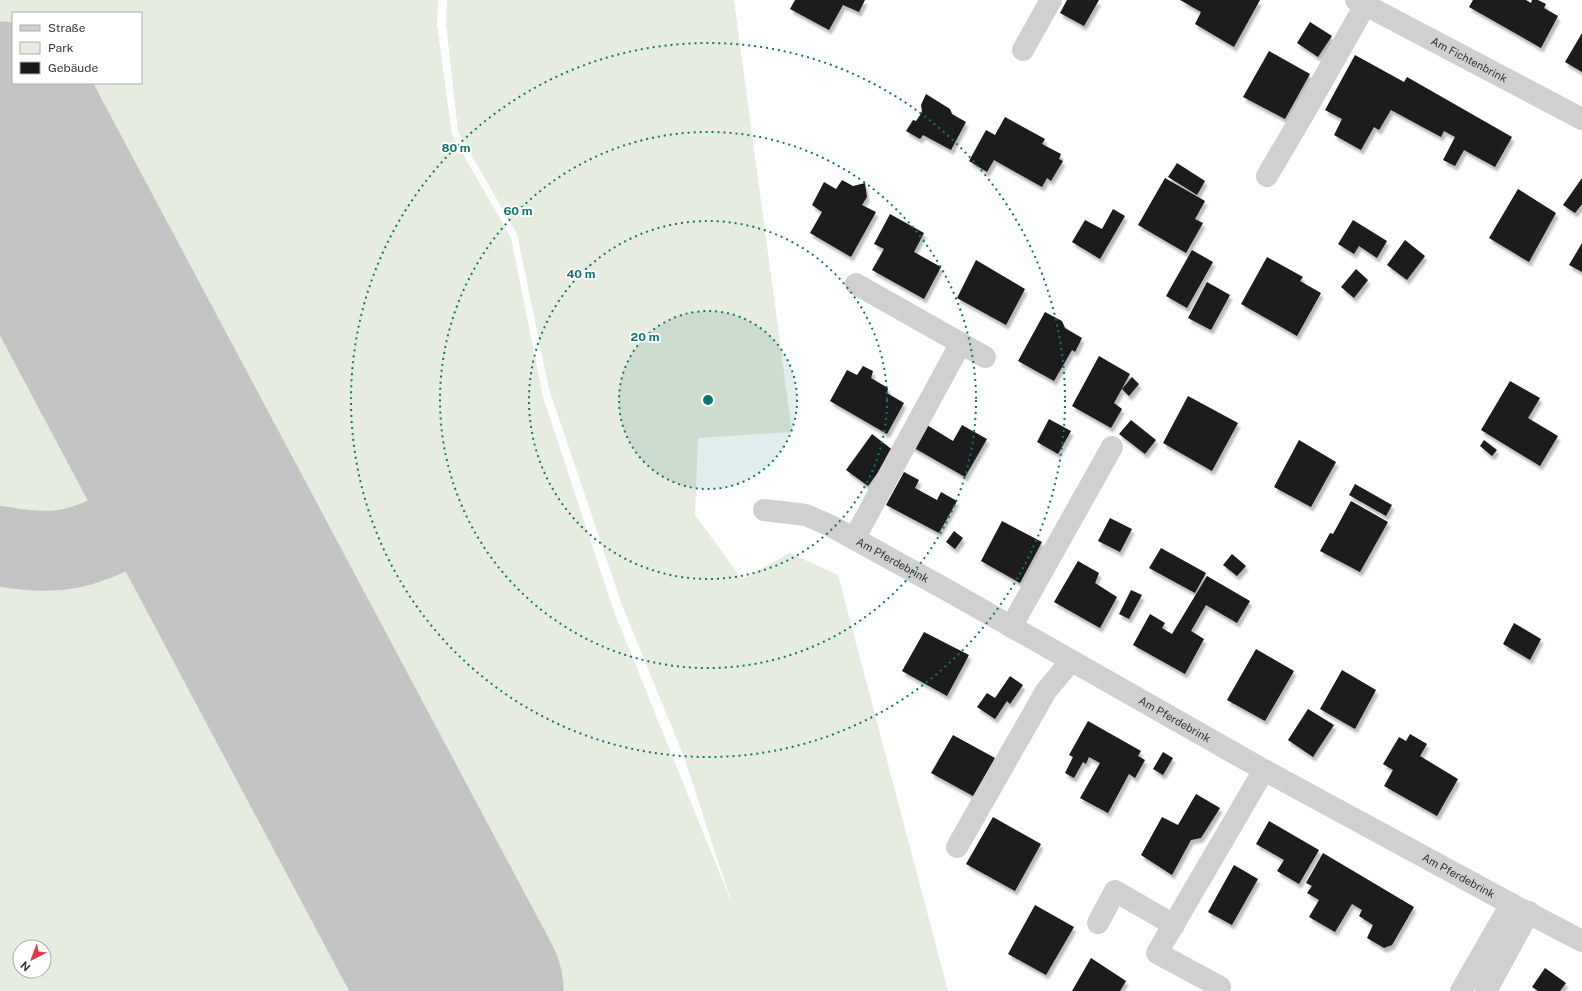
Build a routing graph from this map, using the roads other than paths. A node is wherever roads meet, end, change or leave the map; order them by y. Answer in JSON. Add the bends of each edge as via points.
{"nodes":[{"id":1,"x":1051,"y":0,"type":"edge"},
{"id":2,"x":1363,"y":2,"type":"edge"},
{"id":3,"x":1023,"y":50,"type":"dead end"},
{"id":4,"x":1582,"y":119,"type":"edge"},
{"id":5,"x":1267,"y":176,"type":"dead end"},
{"id":6,"x":856,"y":284,"type":"dead end"},
{"id":7,"x":961,"y":343,"type":"junction"},
{"id":8,"x":984,"y":357,"type":"dead end"},
{"id":9,"x":1112,"y":447,"type":"dead end"},
{"id":10,"x":764,"y":510,"type":"dead end"},
{"id":11,"x":854,"y":539,"type":"junction"},
{"id":12,"x":1011,"y":627,"type":"junction"},
{"id":13,"x":1071,"y":661,"type":"junction"},
{"id":14,"x":1264,"y":770,"type":"junction"},
{"id":15,"x":957,"y":847,"type":"dead end"},
{"id":16,"x":1520,"y":908,"type":"junction"},
{"id":17,"x":1098,"y":923,"type":"dead end"},
{"id":18,"x":1174,"y":925,"type":"junction"},
{"id":19,"x":1582,"y":940,"type":"edge"},
{"id":20,"x":1220,"y":987,"type":"dead end"},
{"id":21,"x":1461,"y":991,"type":"edge"},
{"id":22,"x":1486,"y":991,"type":"edge"}],
"edges":[{"from":1,"to":3,"type":"street"},
{"from":2,"to":4,"type":"street","name":"Am Fichtenbrink"},
{"from":2,"to":5,"type":"street","via":[[1307,108]]},
{"from":6,"to":7,"type":"street"},
{"from":7,"to":8,"type":"street"},
{"from":7,"to":11,"type":"street"},
{"from":9,"to":12,"type":"street"},
{"from":10,"to":11,"type":"street","name":"Am Pferdebrink","via":[[806,515]]},
{"from":11,"to":12,"type":"street","name":"Am Pferdebrink"},
{"from":12,"to":13,"type":"street","name":"Am Pferdebrink"},
{"from":13,"to":14,"type":"street","name":"Am Pferdebrink"},
{"from":13,"to":15,"type":"street","via":[[1046,691]]},
{"from":14,"to":16,"type":"street","name":"Am Pferdebrink"},
{"from":14,"to":18,"type":"street"},
{"from":16,"to":19,"type":"street","name":"Am Pferdebrink"},
{"from":16,"to":21,"type":"street"},
{"from":16,"to":22,"type":"street"},
{"from":17,"to":18,"type":"street","via":[[1115,891]]},
{"from":18,"to":20,"type":"street","via":[[1157,953]]}]}
